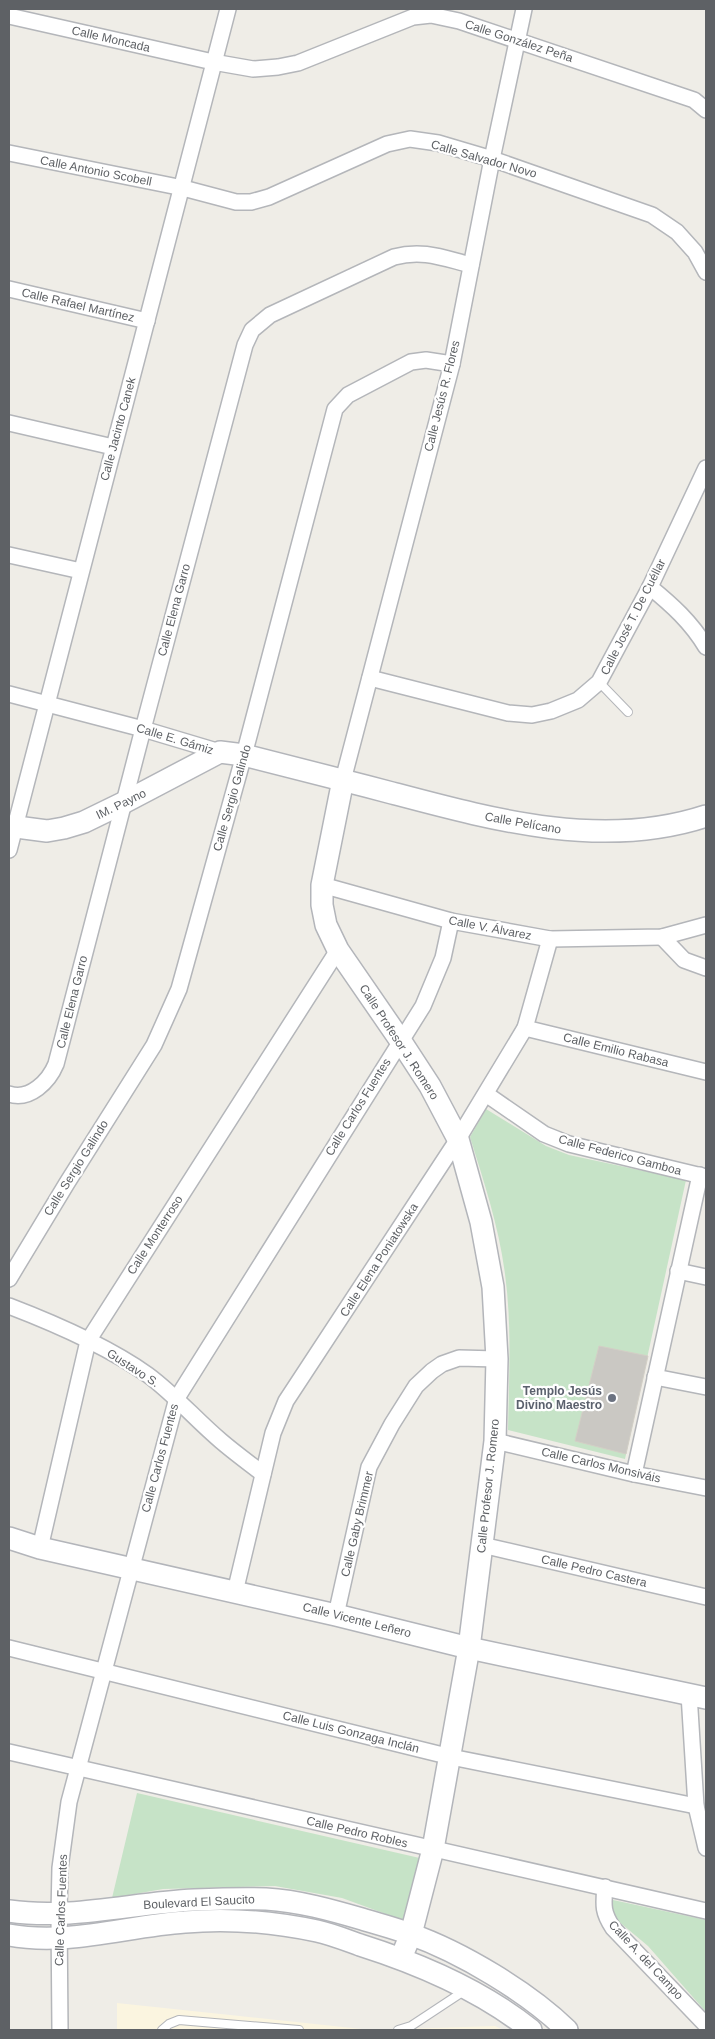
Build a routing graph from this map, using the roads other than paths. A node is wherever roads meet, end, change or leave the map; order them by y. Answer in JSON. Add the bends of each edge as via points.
{"nodes":[{"id":1,"x":228,"y":9,"type":"edge"},
{"id":2,"x":524,"y":9,"type":"edge"},
{"id":3,"x":9,"y":16,"type":"edge"},
{"id":4,"x":517,"y":40,"type":"junction"},
{"id":5,"x":213,"y":62,"type":"junction"},
{"id":6,"x":706,"y":110,"type":"edge"},
{"id":7,"x":9,"y":153,"type":"edge"},
{"id":8,"x":492,"y":159,"type":"junction"},
{"id":9,"x":183,"y":188,"type":"junction"},
{"id":10,"x":471,"y":264,"type":"junction"},
{"id":11,"x":706,"y":272,"type":"edge"},
{"id":12,"x":9,"y":289,"type":"edge"},
{"id":13,"x":146,"y":321,"type":"junction"},
{"id":14,"x":452,"y":364,"type":"junction"},
{"id":15,"x":9,"y":423,"type":"edge"},
{"id":16,"x":113,"y":448,"type":"junction"},
{"id":17,"x":705,"y":474,"type":"edge"},
{"id":18,"x":9,"y":555,"type":"edge"},
{"id":19,"x":81,"y":571,"type":"junction"},
{"id":20,"x":650,"y":587,"type":"junction"},
{"id":21,"x":706,"y":647,"type":"edge"},
{"id":22,"x":370,"y":678,"type":"junction"},
{"id":23,"x":599,"y":682,"type":"junction"},
{"id":24,"x":9,"y":694,"type":"edge"},
{"id":25,"x":48,"y":703,"type":"junction"},
{"id":26,"x":628,"y":712,"type":"dead end"},
{"id":27,"x":142,"y":729,"type":"junction"},
{"id":28,"x":220,"y":752,"type":"junction"},
{"id":29,"x":244,"y":756,"type":"junction"},
{"id":30,"x":343,"y":780,"type":"junction"},
{"id":31,"x":123,"y":804,"type":"junction"},
{"id":32,"x":706,"y":816,"type":"edge"},
{"id":33,"x":12,"y":827,"type":"edge"},
{"id":34,"x":9,"y":850,"type":"edge"},
{"id":35,"x":322,"y":886,"type":"junction"},
{"id":36,"x":451,"y":921,"type":"junction"},
{"id":37,"x":706,"y":925,"type":"edge"},
{"id":38,"x":662,"y":936,"type":"junction"},
{"id":39,"x":550,"y":939,"type":"junction"},
{"id":40,"x":338,"y":950,"type":"junction"},
{"id":41,"x":706,"y":968,"type":"edge"},
{"id":42,"x":526,"y":1028,"type":"junction"},
{"id":43,"x":400,"y":1040,"type":"junction"},
{"id":44,"x":706,"y":1072,"type":"edge"},
{"id":45,"x":9,"y":1094,"type":"edge"},
{"id":46,"x":486,"y":1094,"type":"junction"},
{"id":47,"x":458,"y":1139,"type":"junction"},
{"id":48,"x":703,"y":1176,"type":"edge"},
{"id":49,"x":678,"y":1271,"type":"junction"},
{"id":50,"x":706,"y":1277,"type":"edge"},
{"id":51,"x":9,"y":1279,"type":"edge"},
{"id":52,"x":9,"y":1306,"type":"edge"},
{"id":53,"x":88,"y":1341,"type":"junction"},
{"id":54,"x":497,"y":1359,"type":"junction"},
{"id":55,"x":655,"y":1377,"type":"junction"},
{"id":56,"x":706,"y":1387,"type":"edge"},
{"id":57,"x":177,"y":1398,"type":"junction"},
{"id":58,"x":495,"y":1441,"type":"junction"},
{"id":59,"x":263,"y":1474,"type":"junction"},
{"id":60,"x":634,"y":1474,"type":"junction"},
{"id":61,"x":706,"y":1488,"type":"edge"},
{"id":62,"x":9,"y":1538,"type":"edge"},
{"id":63,"x":482,"y":1546,"type":"junction"},
{"id":64,"x":40,"y":1548,"type":"junction"},
{"id":65,"x":130,"y":1569,"type":"junction"},
{"id":66,"x":235,"y":1592,"type":"junction"},
{"id":67,"x":706,"y":1597,"type":"edge"},
{"id":68,"x":336,"y":1614,"type":"junction"},
{"id":69,"x":9,"y":1648,"type":"edge"},
{"id":70,"x":469,"y":1648,"type":"junction"},
{"id":71,"x":103,"y":1672,"type":"junction"},
{"id":72,"x":698,"y":1696,"type":"edge"},
{"id":73,"x":9,"y":1752,"type":"edge"},
{"id":74,"x":451,"y":1757,"type":"junction"},
{"id":75,"x":77,"y":1768,"type":"junction"},
{"id":76,"x":696,"y":1806,"type":"junction"},
{"id":77,"x":706,"y":1848,"type":"edge"},
{"id":78,"x":433,"y":1850,"type":"junction"},
{"id":79,"x":604,"y":1887,"type":"junction"},
{"id":80,"x":9,"y":1911,"type":"edge"},
{"id":81,"x":706,"y":1911,"type":"edge"},
{"id":82,"x":59,"y":1914,"type":"junction"},
{"id":83,"x":411,"y":1934,"type":"junction"},
{"id":84,"x":9,"y":1935,"type":"edge"},
{"id":85,"x":59,"y":1939,"type":"junction"},
{"id":86,"x":401,"y":1958,"type":"junction"},
{"id":87,"x":467,"y":1988,"type":"junction"},
{"id":88,"x":706,"y":2025,"type":"edge"},
{"id":89,"x":60,"y":2030,"type":"edge"},
{"id":90,"x":162,"y":2030,"type":"edge"},
{"id":91,"x":299,"y":2030,"type":"edge"},
{"id":92,"x":398,"y":2030,"type":"edge"},
{"id":93,"x":531,"y":2030,"type":"edge"},
{"id":94,"x":568,"y":2030,"type":"edge"}],
"edges":[{"from":1,"to":5,"type":"street","name":"Calle Jacinto Canek"},
{"from":2,"to":4,"type":"street","name":"Calle Jesús R. Flores"},
{"from":3,"to":5,"type":"street","name":"Calle Moncada"},
{"from":4,"to":5,"type":"street","name":"Calle González Peña","via":[[431,14],[298,63],[253,69]]},
{"from":4,"to":6,"type":"street","name":"Calle González Peña","via":[[694,100]]},
{"from":4,"to":8,"type":"street","name":"Calle Jesús R. Flores"},
{"from":5,"to":9,"type":"street","name":"Calle Jacinto Canek"},
{"from":7,"to":9,"type":"street","name":"Calle Antonio Scobell"},
{"from":8,"to":9,"type":"street","name":"Calle Salvador Novo","via":[[438,143],[410,139],[387,144],[251,202],[236,202]]},
{"from":8,"to":10,"type":"street","name":"Calle Jesús R. Flores"},
{"from":8,"to":11,"type":"street","name":"Calle Salvador Novo","via":[[652,216],[677,232],[695,252]]},
{"from":9,"to":13,"type":"street","name":"Calle Jacinto Canek"},
{"from":10,"to":14,"type":"street","name":"Calle Jesús R. Flores"},
{"from":10,"to":27,"type":"street","name":"Calle Elena Garro","via":[[409,253],[270,315],[252,330],[245,345]]},
{"from":12,"to":13,"type":"street","name":"Calle Rafael Martínez"},
{"from":13,"to":16,"type":"street","name":"Calle Jacinto Canek"},
{"from":14,"to":22,"type":"street","name":"Calle Jesús R. Flores"},
{"from":14,"to":29,"type":"street","name":"Calle Sergio Galindo","via":[[426,360],[411,362],[348,395],[335,409]]},
{"from":15,"to":16,"type":"street"},
{"from":16,"to":19,"type":"street","name":"Calle Jacinto Canek"},
{"from":17,"to":20,"type":"street","name":"Calle José T. De Cuéllar"},
{"from":18,"to":19,"type":"street"},
{"from":19,"to":25,"type":"street","name":"Calle Jacinto Canek"},
{"from":20,"to":21,"type":"street","via":[[685,616]]},
{"from":20,"to":23,"type":"street","name":"Calle José T. De Cuéllar"},
{"from":22,"to":23,"type":"street","name":"Calle José T. De Cuéllar","via":[[508,713],[532,715],[578,700]]},
{"from":22,"to":30,"type":"street","name":"Calle Jesús R. Flores"},
{"from":23,"to":26,"type":"lane"},
{"from":24,"to":25,"type":"street","name":"Calle E. Gámiz"},
{"from":25,"to":27,"type":"street","name":"Calle E. Gámiz"},
{"from":25,"to":33,"type":"street","name":"Calle Jacinto Canek"},
{"from":27,"to":28,"type":"street","name":"Calle E. Gámiz"},
{"from":27,"to":31,"type":"street","name":"Calle Elena Garro"},
{"from":28,"to":29,"type":"street","name":"Calle E. Gámiz"},
{"from":28,"to":31,"type":"street","name":"IM. Payno"},
{"from":29,"to":30,"type":"street","name":"Calle E. Gámiz"},
{"from":29,"to":51,"type":"street","name":"Calle Sergio Galindo","via":[[179,989],[167,1019]]},
{"from":30,"to":32,"type":"street","name":"Calle Pelícano","via":[[508,821],[569,830],[638,830]]},
{"from":30,"to":35,"type":"street","name":"Calle Profesor J. Romero"},
{"from":31,"to":33,"type":"street","name":"IM. Payno","via":[[64,828],[47,831]]},
{"from":31,"to":45,"type":"street","name":"Calle Elena Garro","via":[[56,1064],[48,1079],[37,1088],[22,1095]]},
{"from":33,"to":34,"type":"street","name":"Calle Jacinto Canek"},
{"from":35,"to":36,"type":"street","name":"Calle V. Álvarez"},
{"from":35,"to":40,"type":"street","name":"Calle Profesor J. Romero","via":[[326,925]]},
{"from":36,"to":39,"type":"street","name":"Calle V. Álvarez"},
{"from":36,"to":43,"type":"street","name":"Calle Carlos Fuentes","via":[[434,982],[423,1006]]},
{"from":37,"to":38,"type":"street","name":"Calle V. Álvarez"},
{"from":38,"to":39,"type":"street","name":"Calle V. Álvarez"},
{"from":38,"to":41,"type":"street","via":[[684,960]]},
{"from":39,"to":42,"type":"street","name":"Calle Elena Poniatowska"},
{"from":40,"to":43,"type":"street","name":"Calle Profesor J. Romero"},
{"from":40,"to":53,"type":"street","name":"Calle Monterroso"},
{"from":42,"to":44,"type":"street","name":"Calle Emilio Rabasa"},
{"from":42,"to":46,"type":"street","name":"Calle Elena Poniatowska"},
{"from":43,"to":47,"type":"street","name":"Calle Profesor J. Romero","via":[[430,1086]]},
{"from":43,"to":57,"type":"street","name":"Calle Carlos Fuentes"},
{"from":46,"to":47,"type":"street","name":"Calle Elena Poniatowska"},
{"from":46,"to":48,"type":"street","name":"Calle Federico Gamboa","via":[[544,1134],[569,1144]]},
{"from":47,"to":54,"type":"street","name":"Calle Profesor J. Romero","via":[[482,1222],[493,1288]]},
{"from":47,"to":59,"type":"street","name":"Calle Elena Poniatowska","via":[[286,1401],[273,1433]]},
{"from":48,"to":49,"type":"street"},
{"from":49,"to":50,"type":"street"},
{"from":49,"to":55,"type":"street"},
{"from":52,"to":53,"type":"street","name":"Gustavo S."},
{"from":53,"to":57,"type":"street","name":"Gustavo S.","via":[[141,1371]]},
{"from":53,"to":64,"type":"street","name":"Calle Monterroso"},
{"from":54,"to":58,"type":"street","name":"Calle Profesor J. Romero"},
{"from":54,"to":68,"type":"street","name":"Calle Gaby Brimmer","via":[[459,1358],[442,1364],[416,1386],[392,1424],[369,1467]]},
{"from":55,"to":56,"type":"street"},
{"from":55,"to":60,"type":"street"},
{"from":57,"to":59,"type":"street","name":"Gustavo S.","via":[[221,1441]]},
{"from":57,"to":65,"type":"street","name":"Calle Carlos Fuentes"},
{"from":58,"to":60,"type":"street","name":"Calle Carlos Monsiváis"},
{"from":58,"to":63,"type":"street","name":"Calle Profesor J. Romero"},
{"from":59,"to":66,"type":"street","name":"Calle Elena Poniatowska"},
{"from":60,"to":61,"type":"street","name":"Calle Carlos Monsiváis"},
{"from":62,"to":64,"type":"street","name":"Calle Vicente Leñero"},
{"from":63,"to":67,"type":"street","name":"Calle Pedro Castera"},
{"from":63,"to":70,"type":"street","name":"Calle Profesor J. Romero"},
{"from":64,"to":65,"type":"street","name":"Calle Vicente Leñero"},
{"from":65,"to":66,"type":"street","name":"Calle Vicente Leñero"},
{"from":65,"to":71,"type":"street","name":"Calle Carlos Fuentes"},
{"from":66,"to":68,"type":"street","name":"Calle Vicente Leñero"},
{"from":68,"to":70,"type":"street","name":"Calle Vicente Leñero"},
{"from":69,"to":71,"type":"street","name":"Calle Luis Gonzaga Inclán"},
{"from":70,"to":72,"type":"street","name":"Calle Vicente Leñero"},
{"from":70,"to":74,"type":"street","name":"Calle Profesor J. Romero"},
{"from":71,"to":74,"type":"street","name":"Calle Luis Gonzaga Inclán"},
{"from":71,"to":75,"type":"street","name":"Calle Carlos Fuentes"},
{"from":72,"to":76,"type":"street"},
{"from":73,"to":75,"type":"street","name":"Calle Pedro Robles"},
{"from":74,"to":76,"type":"street","name":"Calle Luis Gonzaga Inclán"},
{"from":74,"to":78,"type":"street","name":"Calle Profesor J. Romero"},
{"from":75,"to":78,"type":"street","name":"Calle Pedro Robles"},
{"from":75,"to":82,"type":"street","name":"Calle Carlos Fuentes","via":[[60,1868]]},
{"from":76,"to":77,"type":"street"},
{"from":78,"to":79,"type":"street","name":"Calle Pedro Robles"},
{"from":78,"to":83,"type":"street","name":"Calle Profesor J. Romero"},
{"from":79,"to":81,"type":"street","name":"Calle Pedro Robles"},
{"from":79,"to":88,"type":"street","name":"Calle A. del Campo","via":[[603,1906],[613,1928]]},
{"from":80,"to":82,"type":"street","name":"Boulevard El Saucito"},
{"from":82,"to":83,"type":"street","name":"Boulevard El Saucito","via":[[194,1900],[267,1899],[326,1908]]},
{"from":82,"to":85,"type":"street","name":"Calle Carlos Fuentes"},
{"from":83,"to":86,"type":"street","name":"Calle Profesor J. Romero"},
{"from":83,"to":94,"type":"street","name":"Boulevard El Saucito","via":[[473,1963],[522,1993]]},
{"from":84,"to":85,"type":"street","name":"Boulevard El Saucito"},
{"from":85,"to":86,"type":"street","name":"Boulevard El Saucito","via":[[185,1922],[248,1922],[317,1931]]},
{"from":85,"to":89,"type":"street","name":"Calle Carlos Fuentes"},
{"from":86,"to":87,"type":"street","name":"Boulevard El Saucito"},
{"from":87,"to":92,"type":"lane","via":[[417,2022]]},
{"from":87,"to":93,"type":"street","name":"Boulevard El Saucito"},
{"from":90,"to":91,"type":"lane","via":[[179,2020]]}]}
